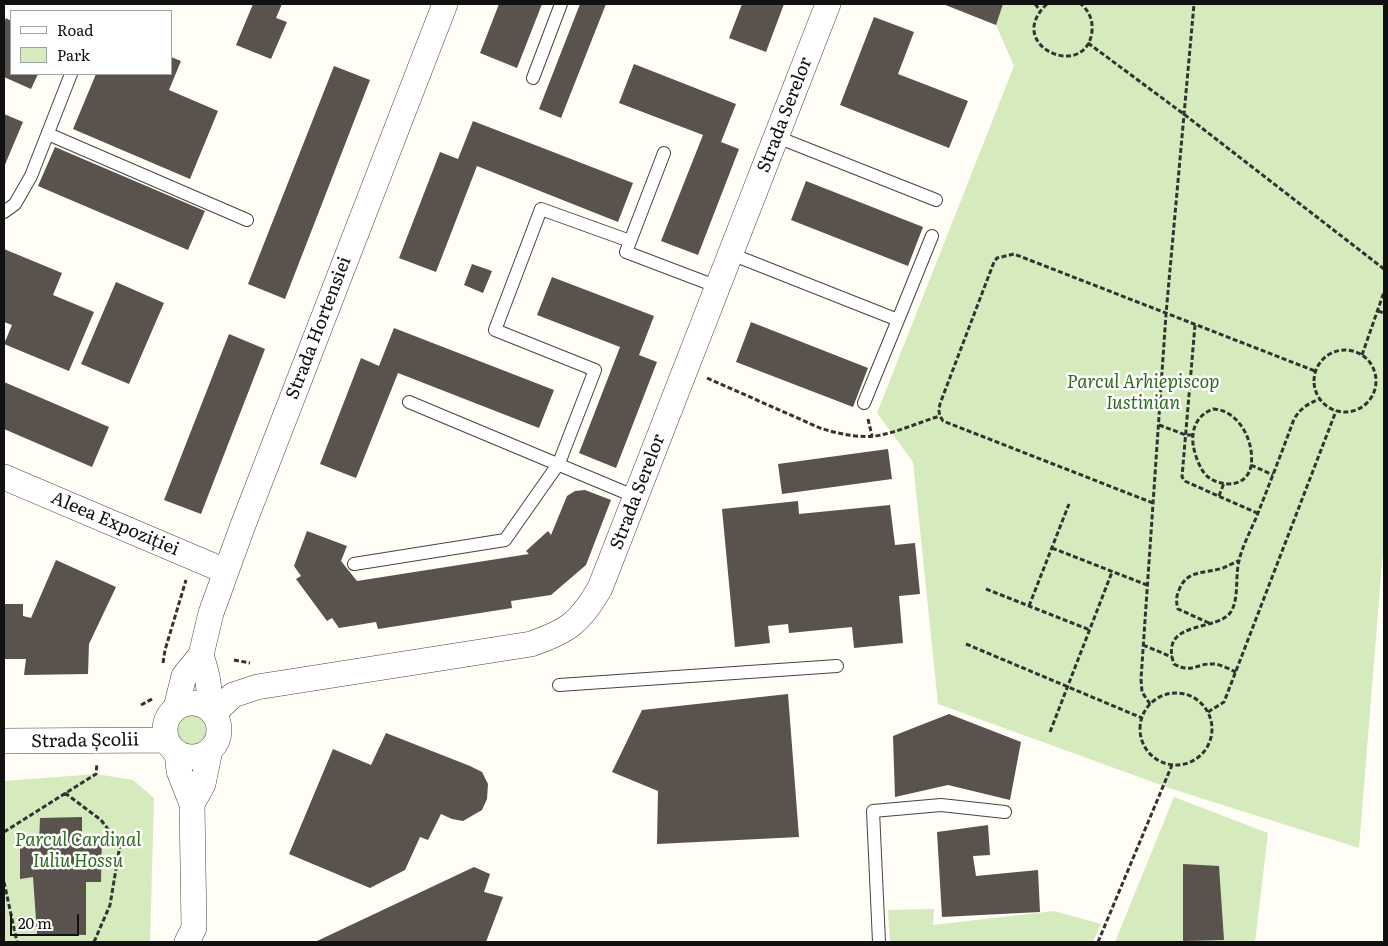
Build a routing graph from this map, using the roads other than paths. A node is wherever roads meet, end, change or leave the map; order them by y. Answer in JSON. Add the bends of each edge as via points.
{"nodes":[{"id":1,"x":445,"y":4,"type":"edge"},
{"id":2,"x":561,"y":4,"type":"edge"},
{"id":3,"x":828,"y":4,"type":"edge"},
{"id":4,"x":71,"y":75,"type":"edge"},
{"id":5,"x":533,"y":78,"type":"dead end"},
{"id":6,"x":48,"y":134,"type":"junction"},
{"id":7,"x":777,"y":137,"type":"junction"},
{"id":8,"x":664,"y":153,"type":"dead end"},
{"id":9,"x":936,"y":200,"type":"dead end"},
{"id":10,"x":4,"y":212,"type":"edge"},
{"id":11,"x":247,"y":220,"type":"dead end"},
{"id":12,"x":932,"y":236,"type":"dead end"},
{"id":13,"x":630,"y":241,"type":"junction"},
{"id":14,"x":731,"y":254,"type":"junction"},
{"id":15,"x":718,"y":287,"type":"junction"},
{"id":16,"x":898,"y":320,"type":"junction"},
{"id":17,"x":409,"y":402,"type":"dead end"},
{"id":18,"x":864,"y":403,"type":"dead end"},
{"id":19,"x":559,"y":464,"type":"junction"},
{"id":20,"x":4,"y":477,"type":"edge"},
{"id":21,"x":636,"y":497,"type":"junction"},
{"id":22,"x":354,"y":564,"type":"dead end"},
{"id":23,"x":225,"y":571,"type":"junction"},
{"id":24,"x":201,"y":655,"type":"junction"},
{"id":25,"x":837,"y":666,"type":"dead end"},
{"id":26,"x":559,"y":686,"type":"dead end"},
{"id":27,"x":176,"y":708,"type":"junction"},
{"id":28,"x":211,"y":710,"type":"junction"},
{"id":29,"x":4,"y":741,"type":"edge"},
{"id":30,"x":172,"y":746,"type":"junction"},
{"id":31,"x":210,"y":750,"type":"junction"},
{"id":32,"x":192,"y":804,"type":"junction"},
{"id":33,"x":1005,"y":812,"type":"dead end"},
{"id":34,"x":195,"y":937,"type":"edge"},
{"id":35,"x":879,"y":942,"type":"edge"}],
"edges":[{"from":1,"to":23,"type":"street","name":"Strada Hortensiei"},
{"from":2,"to":5,"type":"lane"},
{"from":3,"to":7,"type":"street","name":"Strada Serelor"},
{"from":4,"to":6,"type":"lane"},
{"from":6,"to":10,"type":"lane","via":[[16,204]]},
{"from":6,"to":11,"type":"lane"},
{"from":7,"to":9,"type":"lane"},
{"from":7,"to":14,"type":"street","name":"Strada Serelor"},
{"from":8,"to":13,"type":"lane"},
{"from":12,"to":16,"type":"lane"},
{"from":13,"to":15,"type":"lane","via":[[626,252]]},
{"from":13,"to":19,"type":"lane","via":[[541,209],[495,330],[595,370]]},
{"from":14,"to":15,"type":"street","name":"Strada Serelor"},
{"from":14,"to":16,"type":"lane"},
{"from":15,"to":21,"type":"street","name":"Strada Serelor"},
{"from":16,"to":18,"type":"lane"},
{"from":17,"to":19,"type":"lane"},
{"from":19,"to":21,"type":"lane"},
{"from":19,"to":22,"type":"lane","via":[[505,540]]},
{"from":20,"to":23,"type":"street","name":"Aleea Expoziției"},
{"from":21,"to":28,"type":"street","name":"Strada Serelor","via":[[600,588],[588,609],[573,624],[553,636],[530,644],[257,687],[233,695]]},
{"from":23,"to":24,"type":"street","name":"Strada Hortensiei"},
{"from":24,"to":27,"type":"street","name":"Strada Hortensiei","via":[[184,676]]},
{"from":24,"to":28,"type":"street","via":[[210,681]]},
{"from":25,"to":26,"type":"lane"},
{"from":27,"to":28,"type":"street","via":[[192,702]]},
{"from":27,"to":30,"type":"street","via":[[166,722],[165,731]]},
{"from":28,"to":31,"type":"street","via":[[220,728]]},
{"from":29,"to":30,"type":"street","name":"Strada Școlii"},
{"from":30,"to":31,"type":"street","via":[[185,756],[194,757]]},
{"from":30,"to":32,"type":"street"},
{"from":31,"to":32,"type":"street","via":[[203,784]]},
{"from":32,"to":34,"type":"street"},
{"from":33,"to":35,"type":"lane","via":[[941,805],[873,811]]}]}
